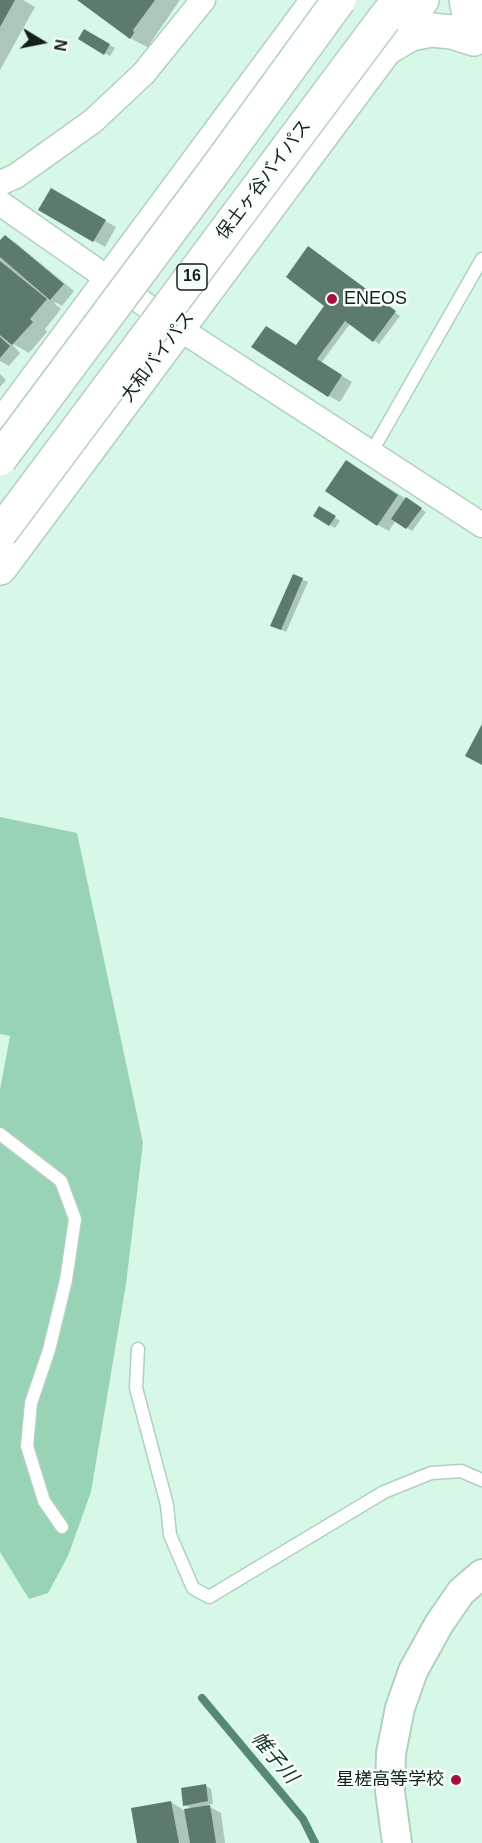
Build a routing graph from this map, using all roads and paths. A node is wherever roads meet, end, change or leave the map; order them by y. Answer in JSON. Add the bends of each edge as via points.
{"nodes":[{"id":1,"x":203,"y":0,"type":"edge"},
{"id":2,"x":318,"y":0,"type":"edge"},
{"id":3,"x":339,"y":0,"type":"edge"},
{"id":4,"x":422,"y":0,"type":"edge"},
{"id":5,"x":466,"y":0,"type":"edge"},
{"id":6,"x":392,"y":17,"type":"edge"},
{"id":7,"x":478,"y":44,"type":"edge"},
{"id":8,"x":0,"y":183,"type":"edge"},
{"id":9,"x":0,"y":203,"type":"edge"},
{"id":10,"x":482,"y":259,"type":"edge"},
{"id":11,"x":110,"y":282,"type":"junction"},
{"id":12,"x":180,"y":329,"type":"junction"},
{"id":13,"x":0,"y":429,"type":"edge"},
{"id":14,"x":371,"y":453,"type":"junction"},
{"id":15,"x":0,"y":459,"type":"edge"},
{"id":16,"x":482,"y":525,"type":"edge"},
{"id":17,"x":0,"y":533,"type":"edge"},
{"id":18,"x":0,"y":568,"type":"edge"},
{"id":19,"x":0,"y":1134,"type":"edge"},
{"id":20,"x":138,"y":1349,"type":"dead end"},
{"id":21,"x":482,"y":1480,"type":"edge"},
{"id":22,"x":62,"y":1527,"type":"dead end"},
{"id":23,"x":482,"y":1574,"type":"edge"},
{"id":24,"x":397,"y":1843,"type":"edge"}],
"edges":[{"from":1,"to":8,"type":"street","via":[[144,73],[93,121],[16,176]]},
{"from":2,"to":11,"type":"highway"},
{"from":3,"to":15,"type":"highway","number":"16","bridge":true},
{"from":4,"to":6,"type":"highway","name":"大和バイパス","number":"16"},
{"from":5,"to":7,"type":"highway"},
{"from":6,"to":7,"type":"highway","via":[[411,34],[431,30],[452,32]]},
{"from":6,"to":12,"type":"highway","name":"大和バイパス","number":"16"},
{"from":6,"to":17,"type":"highway","name":"保土ヶ谷バイパス","number":"16","bridge":true},
{"from":9,"to":11,"type":"street"},
{"from":10,"to":14,"type":"lane"},
{"from":11,"to":12,"type":"street"},
{"from":11,"to":13,"type":"highway"},
{"from":12,"to":14,"type":"street"},
{"from":12,"to":18,"type":"highway","name":"大和バイパス","number":"16"},
{"from":14,"to":16,"type":"street"},
{"from":19,"to":22,"type":"lane","via":[[61,1181],[75,1219],[66,1280],[31,1402],[27,1446],[44,1501]]},
{"from":20,"to":21,"type":"lane","via":[[136,1388],[167,1505],[170,1535],[193,1588],[208,1597],[384,1492],[431,1473],[461,1471]]},
{"from":23,"to":24,"type":"street","via":[[461,1592],[439,1624],[413,1671],[400,1708],[391,1753],[390,1791]]}]}
